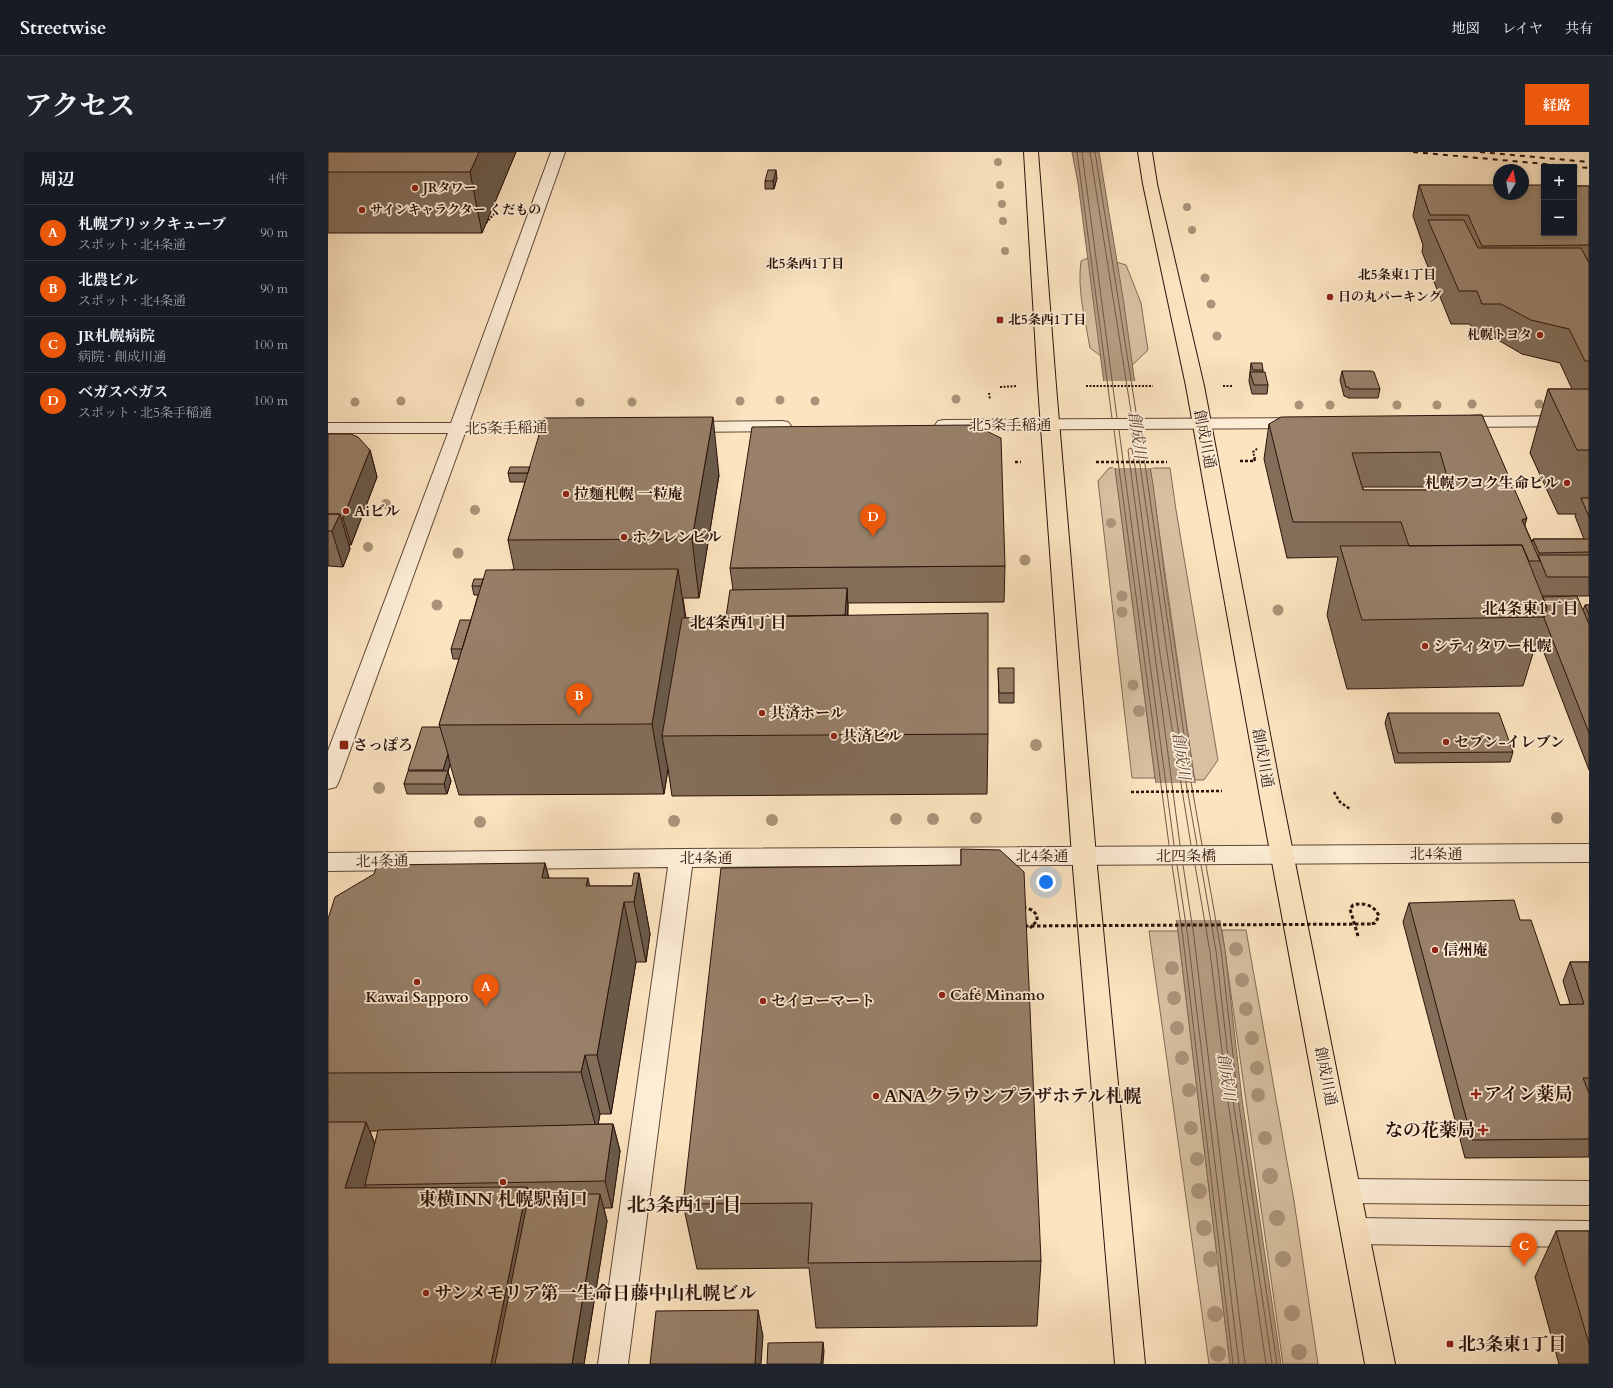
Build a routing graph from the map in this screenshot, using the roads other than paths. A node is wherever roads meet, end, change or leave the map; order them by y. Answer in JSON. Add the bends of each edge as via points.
{"nodes":[{"id":1,"x":558,"y":152,"type":"edge"},
{"id":2,"x":1031,"y":152,"type":"edge"},
{"id":3,"x":1145,"y":152,"type":"edge"},
{"id":4,"x":1589,"y":421,"type":"edge"},
{"id":5,"x":1440,"y":422,"type":"edge"},
{"id":6,"x":1321,"y":423,"type":"edge"},
{"id":7,"x":1051,"y":424,"type":"junction"},
{"id":8,"x":1203,"y":424,"type":"junction"},
{"id":9,"x":928,"y":425,"type":"edge"},
{"id":10,"x":796,"y":426,"type":"edge"},
{"id":11,"x":671,"y":427,"type":"edge"},
{"id":12,"x":328,"y":428,"type":"edge"},
{"id":13,"x":591,"y":428,"type":"edge"},
{"id":14,"x":458,"y":429,"type":"junction"},
{"id":15,"x":328,"y":781,"type":"edge"},
{"id":16,"x":1589,"y":853,"type":"edge"},
{"id":17,"x":1234,"y":855,"type":"joint"},
{"id":18,"x":1283,"y":855,"type":"junction"},
{"id":19,"x":1084,"y":856,"type":"junction"},
{"id":20,"x":681,"y":858,"type":"junction"},
{"id":21,"x":328,"y":862,"type":"edge"},
{"id":22,"x":1348,"y":1191,"type":"junction"},
{"id":23,"x":1589,"y":1193,"type":"edge"},
{"id":24,"x":1356,"y":1231,"type":"junction"},
{"id":25,"x":1589,"y":1234,"type":"edge"},
{"id":26,"x":613,"y":1364,"type":"edge"},
{"id":27,"x":1130,"y":1364,"type":"edge"},
{"id":28,"x":1380,"y":1364,"type":"edge"}],
"edges":[{"from":1,"to":14,"type":"street"},
{"from":2,"to":7,"type":"highway"},
{"from":3,"to":8,"type":"highway","name":"創成川通"},
{"from":4,"to":5,"type":"street"},
{"from":6,"to":8,"type":"street"},
{"from":7,"to":8,"type":"street","name":"北5条手稲通"},
{"from":7,"to":9,"type":"street","name":"北5条手稲通"},
{"from":7,"to":19,"type":"highway"},
{"from":8,"to":18,"type":"highway","name":"創成川通"},
{"from":10,"to":11,"type":"street"},
{"from":12,"to":14,"type":"street","name":"北5条手稲通"},
{"from":13,"to":14,"type":"street","name":"北5条手稲通"},
{"from":14,"to":15,"type":"street"},
{"from":16,"to":18,"type":"street","name":"北4条通"},
{"from":17,"to":18,"type":"street","name":"北4条通"},
{"from":17,"to":19,"type":"street","name":"北四条橋"},
{"from":18,"to":22,"type":"highway","name":"創成川通"},
{"from":19,"to":20,"type":"street","name":"北4条通"},
{"from":19,"to":27,"type":"highway"},
{"from":20,"to":21,"type":"street","name":"北4条通"},
{"from":20,"to":26,"type":"street"},
{"from":22,"to":23,"type":"street"},
{"from":22,"to":24,"type":"highway","name":"創成川通"},
{"from":24,"to":25,"type":"street"},
{"from":24,"to":28,"type":"highway","name":"創成川通"}]}
